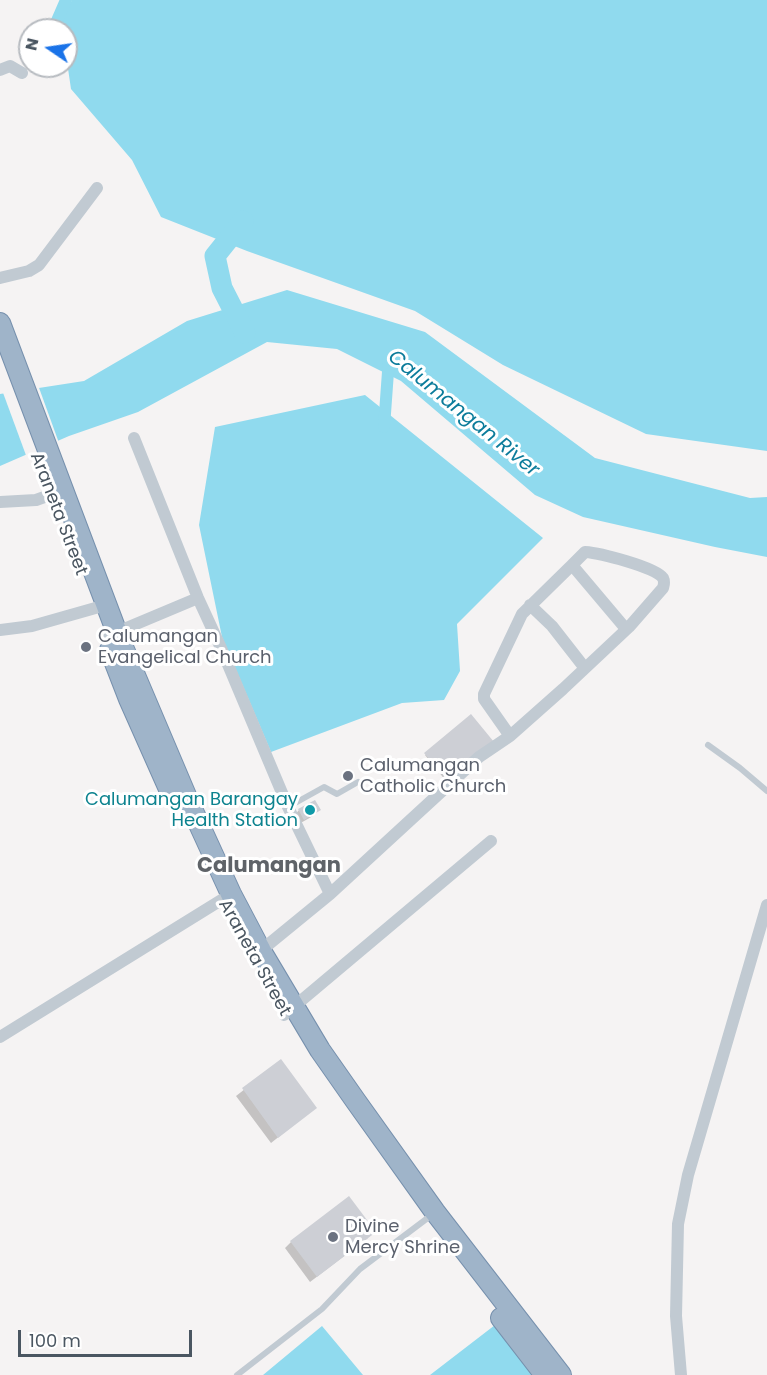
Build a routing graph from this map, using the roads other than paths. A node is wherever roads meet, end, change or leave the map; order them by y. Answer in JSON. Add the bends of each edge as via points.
{"nodes":[{"id":1,"x":0,"y":70,"type":"edge"},
{"id":2,"x":18,"y":71,"type":"edge"},
{"id":3,"x":97,"y":188,"type":"dead end"},
{"id":4,"x":0,"y":278,"type":"edge"},
{"id":5,"x":2,"y":340,"type":"edge"},
{"id":6,"x":134,"y":438,"type":"dead end"},
{"id":7,"x":43,"y":459,"type":"junction"},
{"id":8,"x":50,"y":495,"type":"junction"},
{"id":9,"x":0,"y":502,"type":"edge"},
{"id":10,"x":572,"y":565,"type":"junction"},
{"id":11,"x":198,"y":598,"type":"junction"},
{"id":12,"x":530,"y":605,"type":"junction"},
{"id":13,"x":101,"y":607,"type":"junction"},
{"id":14,"x":626,"y":628,"type":"junction"},
{"id":15,"x":0,"y":630,"type":"edge"},
{"id":16,"x":111,"y":635,"type":"junction"},
{"id":17,"x":584,"y":667,"type":"junction"},
{"id":18,"x":510,"y":735,"type":"junction"},
{"id":19,"x":708,"y":745,"type":"dead end"},
{"id":20,"x":358,"y":782,"type":"dead end"},
{"id":21,"x":767,"y":791,"type":"edge"},
{"id":22,"x":288,"y":807,"type":"junction"},
{"id":23,"x":491,"y":841,"type":"dead end"},
{"id":24,"x":330,"y":894,"type":"junction"},
{"id":25,"x":220,"y":901,"type":"junction"},
{"id":26,"x":767,"y":905,"type":"edge"},
{"id":27,"x":257,"y":954,"type":"junction"},
{"id":28,"x":289,"y":1011,"type":"junction"},
{"id":29,"x":0,"y":1037,"type":"edge"},
{"id":30,"x":431,"y":1215,"type":"junction"},
{"id":31,"x":237,"y":1375,"type":"edge"},
{"id":32,"x":545,"y":1375,"type":"edge"},
{"id":33,"x":561,"y":1375,"type":"edge"},
{"id":34,"x":681,"y":1375,"type":"edge"}],
"edges":[{"from":1,"to":2,"type":"street","via":[[10,66]]},
{"from":3,"to":4,"type":"street","via":[[39,265],[29,272]]},
{"from":5,"to":7,"type":"highway","name":"Araneta Street"},
{"from":6,"to":11,"type":"street"},
{"from":7,"to":8,"type":"highway","name":"Araneta Street"},
{"from":7,"to":13,"type":"highway"},
{"from":8,"to":9,"type":"street","via":[[36,500]]},
{"from":8,"to":13,"type":"highway","name":"Araneta Street"},
{"from":10,"to":12,"type":"street"},
{"from":10,"to":14,"type":"street"},
{"from":10,"to":14,"type":"street","via":[[582,554],[592,552],[627,561],[663,578],[663,588]]},
{"from":11,"to":16,"type":"street"},
{"from":11,"to":22,"type":"street"},
{"from":12,"to":17,"type":"street"},
{"from":12,"to":18,"type":"street","via":[[517,623],[484,694]]},
{"from":13,"to":15,"type":"street","via":[[32,626]]},
{"from":13,"to":16,"type":"highway"},
{"from":14,"to":17,"type":"street"},
{"from":16,"to":25,"type":"highway","via":[[187,798]]},
{"from":17,"to":18,"type":"street"},
{"from":18,"to":24,"type":"street","via":[[479,757]]},
{"from":19,"to":21,"type":"lane"},
{"from":20,"to":22,"type":"lane","via":[[340,794],[324,787]]},
{"from":22,"to":24,"type":"street"},
{"from":23,"to":28,"type":"street"},
{"from":24,"to":27,"type":"street"},
{"from":25,"to":27,"type":"highway"},
{"from":25,"to":29,"type":"street"},
{"from":26,"to":34,"type":"street","via":[[688,1175],[678,1224],[676,1316]]},
{"from":27,"to":28,"type":"highway"},
{"from":28,"to":30,"type":"highway","via":[[320,1050]]},
{"from":28,"to":30,"type":"highway","name":"Araneta Street","via":[[310,1056],[346,1109]]},
{"from":30,"to":31,"type":"lane","via":[[360,1269],[322,1309]]},
{"from":30,"to":32,"type":"highway","name":"Araneta Street"},
{"from":30,"to":33,"type":"highway"}]}
